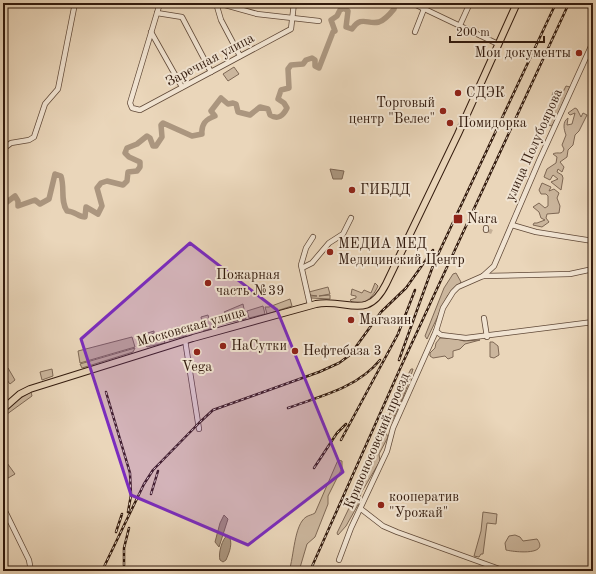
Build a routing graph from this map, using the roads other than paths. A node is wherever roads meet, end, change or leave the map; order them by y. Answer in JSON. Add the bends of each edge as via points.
{"nodes":[{"id":1,"x":75,"y":3,"type":"edge"},
{"id":2,"x":160,"y":3,"type":"edge"},
{"id":3,"x":217,"y":3,"type":"edge"},
{"id":4,"x":294,"y":3,"type":"edge"},
{"id":5,"x":412,"y":3,"type":"edge"},
{"id":6,"x":470,"y":3,"type":"edge"},
{"id":7,"x":517,"y":3,"type":"edge"},
{"id":8,"x":424,"y":9,"type":"junction"},
{"id":9,"x":157,"y":13,"type":"junction"},
{"id":10,"x":293,"y":17,"type":"junction"},
{"id":11,"x":319,"y":21,"type":"dead end"},
{"id":12,"x":460,"y":25,"type":"junction"},
{"id":13,"x":151,"y":32,"type":"junction"},
{"id":14,"x":415,"y":32,"type":"dead end"},
{"id":15,"x":593,"y":42,"type":"edge"},
{"id":16,"x":498,"y":44,"type":"junction"},
{"id":17,"x":240,"y":56,"type":"junction"},
{"id":18,"x":211,"y":72,"type":"junction"},
{"id":19,"x":182,"y":87,"type":"junction"},
{"id":20,"x":3,"y":149,"type":"edge"},
{"id":21,"x":351,"y":218,"type":"dead end"},
{"id":22,"x":512,"y":225,"type":"junction"},
{"id":23,"x":313,"y":237,"type":"dead end"},
{"id":24,"x":593,"y":241,"type":"edge"},
{"id":25,"x":302,"y":268,"type":"junction"},
{"id":26,"x":593,"y":269,"type":"edge"},
{"id":27,"x":483,"y":276,"type":"junction"},
{"id":28,"x":310,"y":305,"type":"junction"},
{"id":29,"x":484,"y":318,"type":"dead end"},
{"id":30,"x":593,"y":322,"type":"edge"},
{"id":31,"x":436,"y":331,"type":"junction"},
{"id":32,"x":487,"y":337,"type":"junction"},
{"id":33,"x":185,"y":340,"type":"junction"},
{"id":34,"x":3,"y":409,"type":"edge"},
{"id":35,"x":199,"y":429,"type":"dead end"},
{"id":36,"x":3,"y":507,"type":"edge"},
{"id":37,"x":361,"y":509,"type":"junction"},
{"id":38,"x":339,"y":560,"type":"dead end"},
{"id":39,"x":486,"y":564,"type":"junction"},
{"id":40,"x":31,"y":571,"type":"edge"},
{"id":41,"x":484,"y":571,"type":"edge"},
{"id":42,"x":505,"y":571,"type":"edge"}],
"edges":[{"from":1,"to":20,"type":"street","via":[[58,89],[45,104],[34,137],[11,143]]},
{"from":2,"to":9,"type":"street"},
{"from":3,"to":10,"type":"street","via":[[257,14]]},
{"from":3,"to":17,"type":"street","via":[[221,20]]},
{"from":4,"to":10,"type":"street"},
{"from":5,"to":8,"type":"street"},
{"from":6,"to":12,"type":"street"},
{"from":7,"to":16,"type":"main road","name":"Московская улица"},
{"from":8,"to":12,"type":"street"},
{"from":8,"to":14,"type":"street"},
{"from":9,"to":13,"type":"street"},
{"from":9,"to":18,"type":"street","via":[[182,17]]},
{"from":10,"to":11,"type":"street"},
{"from":10,"to":17,"type":"street","name":"Заречная улица","via":[[291,29]]},
{"from":12,"to":16,"type":"street"},
{"from":13,"to":19,"type":"street"},
{"from":13,"to":19,"type":"street","name":"Заречная улица","via":[[130,103],[132,108],[140,110]]},
{"from":15,"to":22,"type":"street","name":"улица Полубоярова","via":[[538,161]]},
{"from":16,"to":28,"type":"main road","name":"Московская улица","via":[[448,156],[379,297],[363,306],[326,302]]},
{"from":17,"to":18,"type":"street","name":"Заречная улица"},
{"from":18,"to":19,"type":"street","name":"Заречная улица"},
{"from":21,"to":25,"type":"street","via":[[344,234],[329,243],[312,263]]},
{"from":22,"to":24,"type":"street","via":[[536,232]]},
{"from":22,"to":27,"type":"street","name":"улица Полубоярова","via":[[494,266]]},
{"from":23,"to":25,"type":"street","via":[[306,248]]},
{"from":25,"to":28,"type":"street"},
{"from":26,"to":27,"type":"street","via":[[570,274]]},
{"from":27,"to":31,"type":"street","name":"Кривоносовский проезд","via":[[452,292],[443,308]]},
{"from":28,"to":33,"type":"main road","name":"Московская улица"},
{"from":29,"to":32,"type":"street"},
{"from":30,"to":32,"type":"street"},
{"from":31,"to":32,"type":"street","via":[[441,335],[466,338]]},
{"from":31,"to":37,"type":"street","name":"Кривоносовский проезд"},
{"from":33,"to":34,"type":"main road","name":"Московская улица","via":[[30,389]]},
{"from":33,"to":35,"type":"street"},
{"from":36,"to":40,"type":"street","via":[[29,560]]},
{"from":37,"to":38,"type":"street","name":"Кривоносовский проезд"},
{"from":37,"to":39,"type":"street","via":[[383,526],[433,547]]},
{"from":39,"to":41,"type":"street"},
{"from":39,"to":42,"type":"street"}]}
